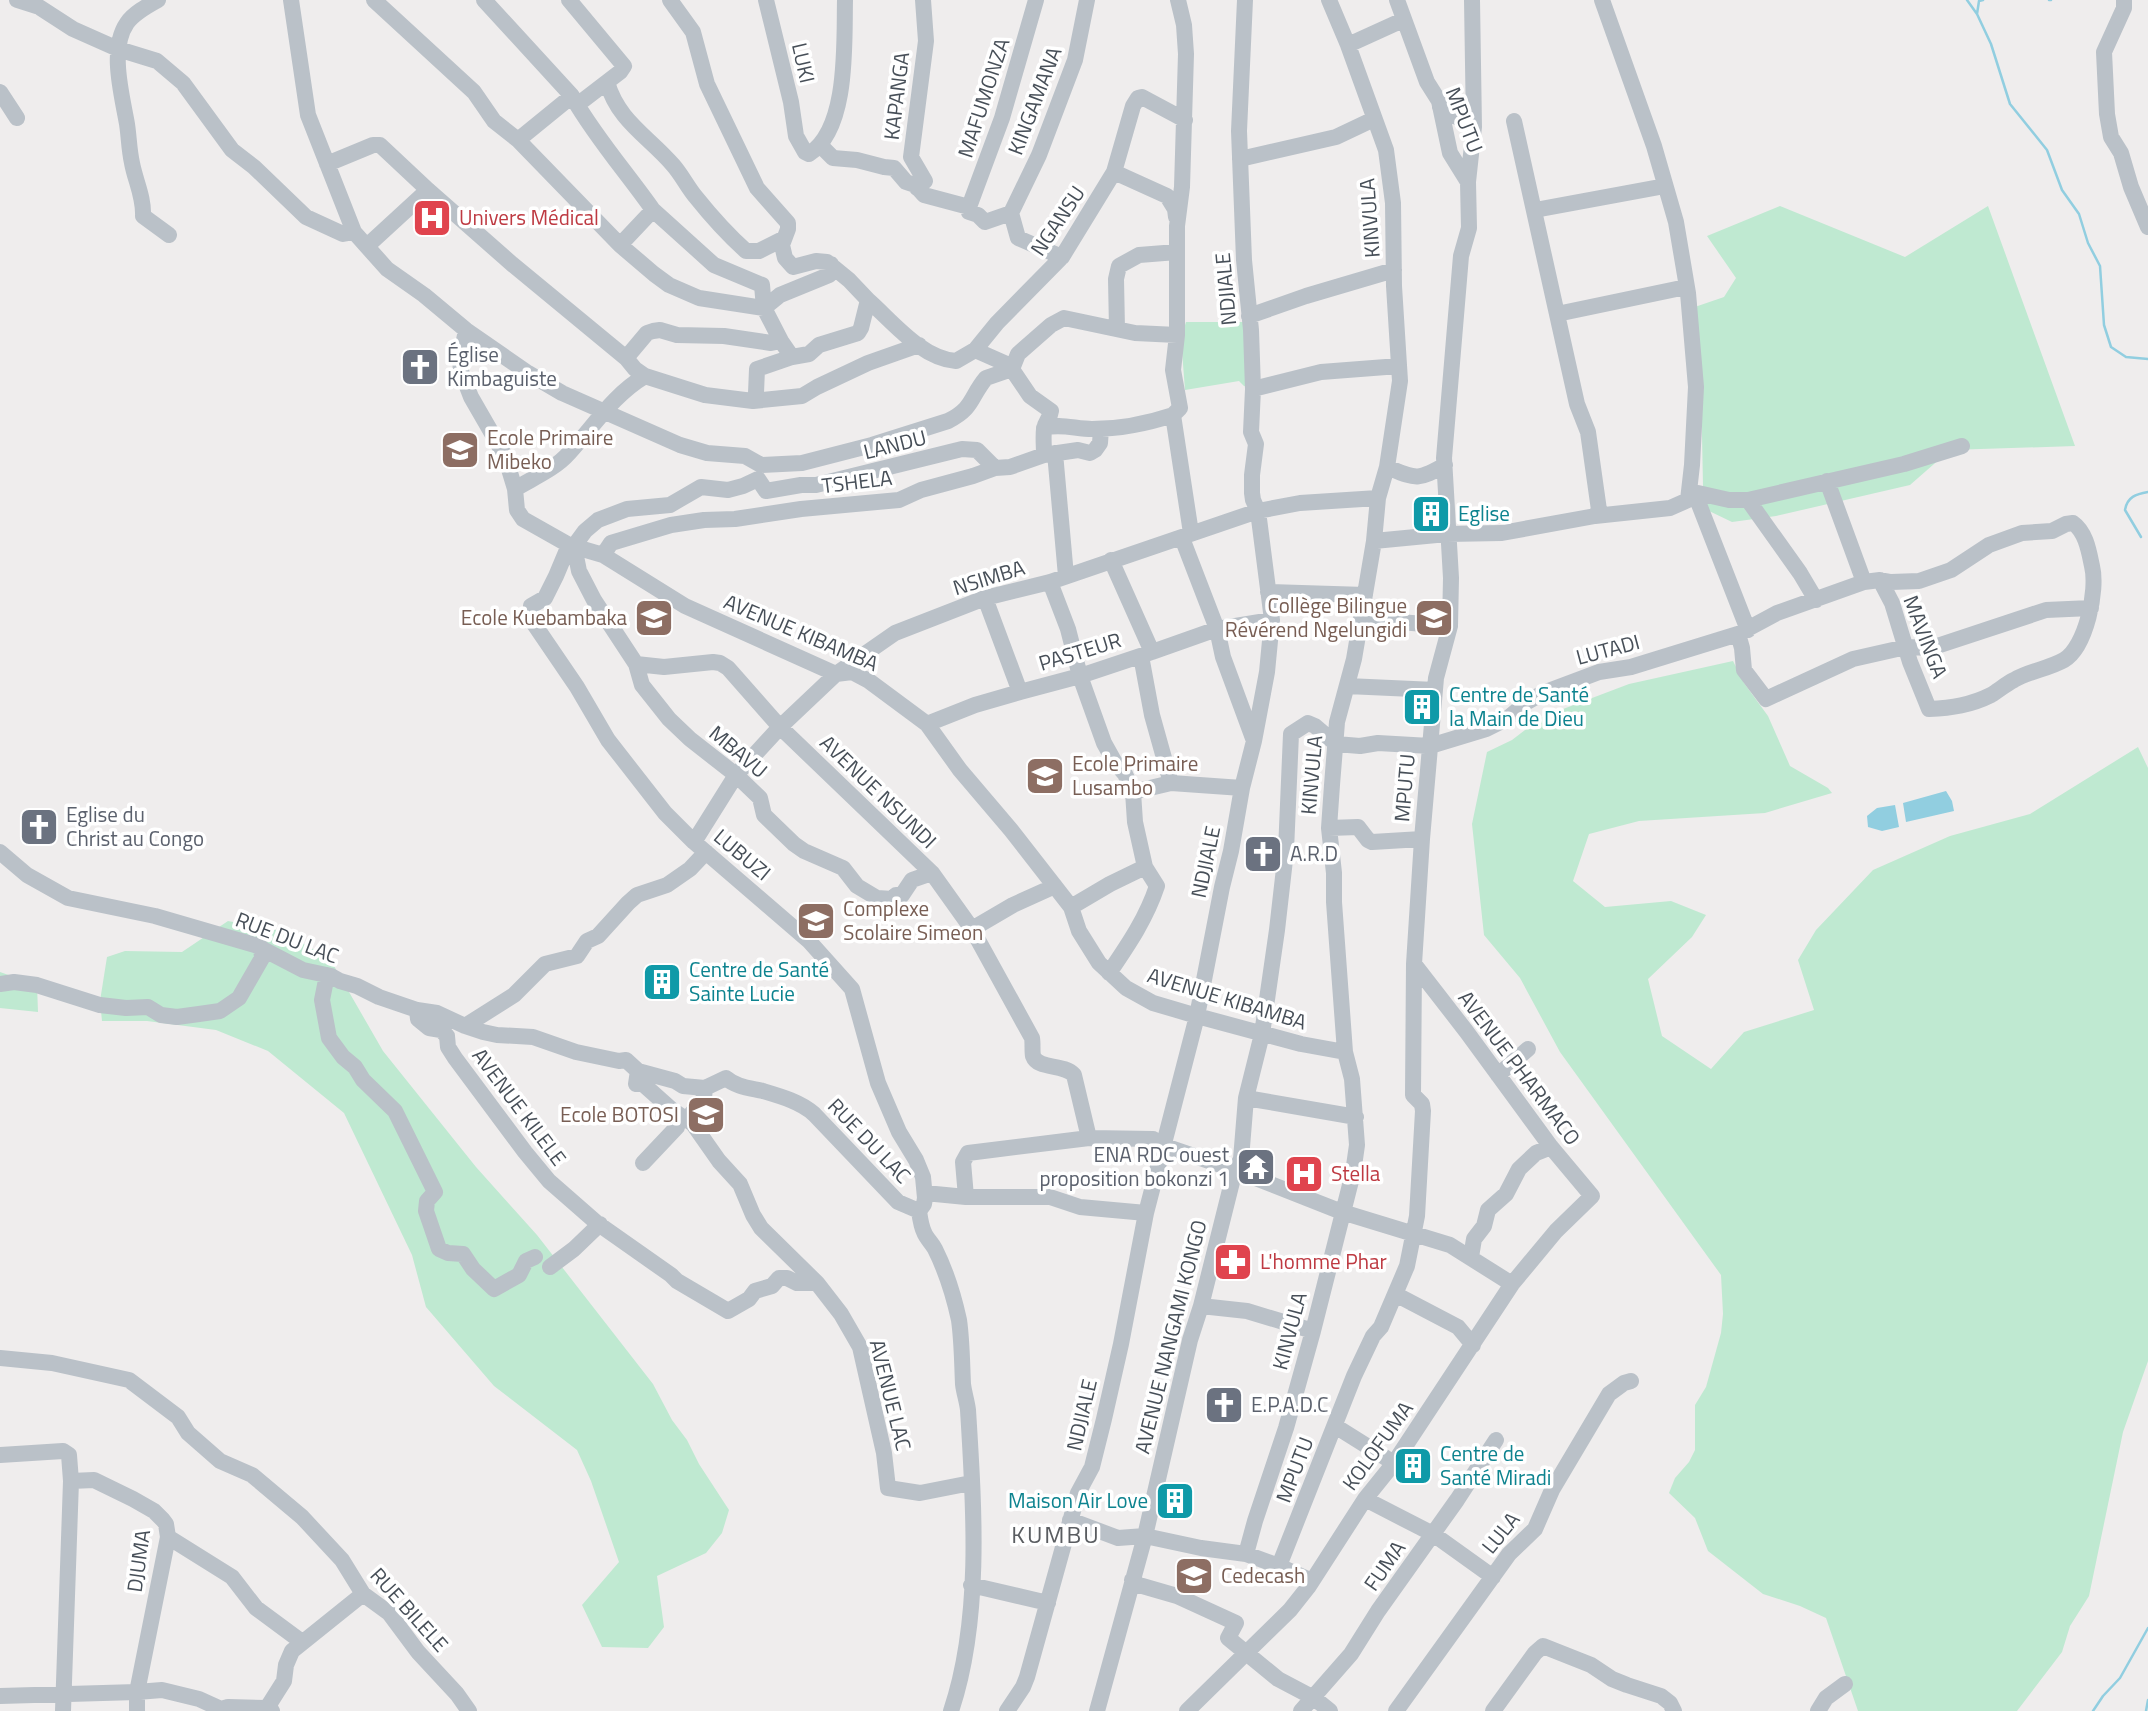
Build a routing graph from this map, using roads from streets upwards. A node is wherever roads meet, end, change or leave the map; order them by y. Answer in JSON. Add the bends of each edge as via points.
{"nodes":[{"id":1,"x":17,"y":0,"type":"edge"},
{"id":2,"x":158,"y":0,"type":"edge"},
{"id":3,"x":291,"y":0,"type":"edge"},
{"id":4,"x":374,"y":0,"type":"edge"},
{"id":5,"x":484,"y":0,"type":"edge"},
{"id":6,"x":569,"y":0,"type":"edge"},
{"id":7,"x":670,"y":0,"type":"edge"},
{"id":8,"x":766,"y":0,"type":"edge"},
{"id":9,"x":845,"y":0,"type":"edge"},
{"id":10,"x":923,"y":0,"type":"edge"},
{"id":11,"x":1036,"y":0,"type":"edge"},
{"id":12,"x":1087,"y":0,"type":"edge"},
{"id":13,"x":1178,"y":0,"type":"edge"},
{"id":14,"x":1245,"y":0,"type":"edge"},
{"id":15,"x":1329,"y":0,"type":"edge"},
{"id":16,"x":1396,"y":0,"type":"edge"},
{"id":17,"x":1472,"y":0,"type":"edge"},
{"id":18,"x":1602,"y":0,"type":"edge"},
{"id":19,"x":2124,"y":0,"type":"edge"},
{"id":20,"x":42,"y":4,"type":"edge"},
{"id":21,"x":1403,"y":20,"type":"junction"},
{"id":22,"x":1348,"y":45,"type":"junction"},
{"id":23,"x":118,"y":49,"type":"junction"},
{"id":24,"x":607,"y":82,"type":"junction"},
{"id":25,"x":0,"y":92,"type":"edge"},
{"id":26,"x":574,"y":100,"type":"junction"},
{"id":27,"x":1440,"y":107,"type":"junction"},
{"id":28,"x":17,"y":118,"type":"dead end"},
{"id":29,"x":1374,"y":119,"type":"junction"},
{"id":30,"x":1185,"y":120,"type":"junction"},
{"id":31,"x":1514,"y":121,"type":"dead end"},
{"id":32,"x":1474,"y":127,"type":"junction"},
{"id":33,"x":518,"y":140,"type":"junction"},
{"id":34,"x":820,"y":145,"type":"junction"},
{"id":35,"x":1240,"y":159,"type":"junction"},
{"id":36,"x":327,"y":164,"type":"junction"},
{"id":37,"x":1114,"y":172,"type":"junction"},
{"id":38,"x":1468,"y":182,"type":"junction"},
{"id":39,"x":1665,"y":186,"type":"junction"},
{"id":40,"x":917,"y":188,"type":"junction"},
{"id":41,"x":428,"y":190,"type":"junction"},
{"id":42,"x":969,"y":207,"type":"junction"},
{"id":43,"x":653,"y":210,"type":"junction"},
{"id":44,"x":1535,"y":210,"type":"junction"},
{"id":45,"x":1011,"y":213,"type":"junction"},
{"id":46,"x":1177,"y":226,"type":"junction"},
{"id":47,"x":2148,"y":227,"type":"edge"},
{"id":48,"x":354,"y":232,"type":"junction"},
{"id":49,"x":169,"y":235,"type":"dead end"},
{"id":50,"x":783,"y":239,"type":"junction"},
{"id":51,"x":620,"y":245,"type":"junction"},
{"id":52,"x":367,"y":246,"type":"junction"},
{"id":53,"x":1177,"y":252,"type":"junction"},
{"id":54,"x":1062,"y":257,"type":"junction"},
{"id":55,"x":831,"y":264,"type":"junction"},
{"id":56,"x":1394,"y":271,"type":"junction"},
{"id":57,"x":1686,"y":287,"type":"junction"},
{"id":58,"x":868,"y":300,"type":"junction"},
{"id":59,"x":764,"y":308,"type":"junction"},
{"id":60,"x":1557,"y":314,"type":"junction"},
{"id":61,"x":1249,"y":316,"type":"junction"},
{"id":62,"x":466,"y":330,"type":"junction"},
{"id":63,"x":1117,"y":330,"type":"junction"},
{"id":64,"x":1177,"y":335,"type":"junction"},
{"id":65,"x":781,"y":341,"type":"junction"},
{"id":66,"x":919,"y":345,"type":"junction"},
{"id":67,"x":975,"y":350,"type":"junction"},
{"id":68,"x":792,"y":356,"type":"junction"},
{"id":69,"x":626,"y":358,"type":"junction"},
{"id":70,"x":1399,"y":366,"type":"junction"},
{"id":71,"x":1012,"y":369,"type":"junction"},
{"id":72,"x":645,"y":376,"type":"junction"},
{"id":73,"x":1252,"y":389,"type":"junction"},
{"id":74,"x":753,"y":401,"type":"junction"},
{"id":75,"x":604,"y":411,"type":"junction"},
{"id":76,"x":1173,"y":415,"type":"junction"},
{"id":77,"x":1044,"y":428,"type":"junction"},
{"id":78,"x":1101,"y":429,"type":"junction"},
{"id":79,"x":1962,"y":446,"type":"dead end"},
{"id":80,"x":1050,"y":454,"type":"junction"},
{"id":81,"x":1445,"y":465,"type":"junction"},
{"id":82,"x":1387,"y":467,"type":"junction"},
{"id":83,"x":995,"y":468,"type":"junction"},
{"id":84,"x":1827,"y":481,"type":"junction"},
{"id":85,"x":515,"y":489,"type":"junction"},
{"id":86,"x":1691,"y":497,"type":"junction"},
{"id":87,"x":1378,"y":498,"type":"junction"},
{"id":88,"x":1748,"y":500,"type":"junction"},
{"id":89,"x":1258,"y":511,"type":"junction"},
{"id":90,"x":1595,"y":516,"type":"junction"},
{"id":91,"x":1447,"y":534,"type":"junction"},
{"id":92,"x":1186,"y":536,"type":"junction"},
{"id":93,"x":1374,"y":541,"type":"junction"},
{"id":94,"x":571,"y":546,"type":"junction"},
{"id":95,"x":603,"y":555,"type":"junction"},
{"id":96,"x":1111,"y":560,"type":"junction"},
{"id":97,"x":1066,"y":576,"type":"junction"},
{"id":98,"x":1879,"y":581,"type":"junction"},
{"id":99,"x":1049,"y":582,"type":"junction"},
{"id":100,"x":1268,"y":593,"type":"junction"},
{"id":101,"x":1365,"y":595,"type":"junction"},
{"id":102,"x":985,"y":598,"type":"junction"},
{"id":103,"x":1815,"y":600,"type":"junction"},
{"id":104,"x":2091,"y":608,"type":"junction"},
{"id":105,"x":1361,"y":619,"type":"junction"},
{"id":106,"x":1272,"y":621,"type":"junction"},
{"id":107,"x":1450,"y":626,"type":"junction"},
{"id":108,"x":1217,"y":629,"type":"junction"},
{"id":109,"x":1743,"y":632,"type":"junction"},
{"id":110,"x":1906,"y":647,"type":"junction"},
{"id":111,"x":1146,"y":654,"type":"junction"},
{"id":112,"x":636,"y":664,"type":"junction"},
{"id":113,"x":836,"y":674,"type":"junction"},
{"id":114,"x":1080,"y":676,"type":"junction"},
{"id":115,"x":1347,"y":687,"type":"junction"},
{"id":116,"x":1435,"y":690,"type":"junction"},
{"id":117,"x":1020,"y":692,"type":"junction"},
{"id":118,"x":927,"y":724,"type":"junction"},
{"id":119,"x":780,"y":727,"type":"junction"},
{"id":120,"x":1254,"y":741,"type":"junction"},
{"id":121,"x":1336,"y":744,"type":"junction"},
{"id":122,"x":1430,"y":746,"type":"junction"},
{"id":123,"x":736,"y":775,"type":"junction"},
{"id":124,"x":1171,"y":783,"type":"junction"},
{"id":125,"x":1242,"y":788,"type":"junction"},
{"id":126,"x":1133,"y":792,"type":"junction"},
{"id":127,"x":1329,"y":828,"type":"junction"},
{"id":128,"x":1422,"y":839,"type":"junction"},
{"id":129,"x":700,"y":847,"type":"junction"},
{"id":130,"x":0,"y":852,"type":"edge"},
{"id":131,"x":1144,"y":867,"type":"junction"},
{"id":132,"x":932,"y":873,"type":"junction"},
{"id":133,"x":1055,"y":886,"type":"junction"},
{"id":134,"x":1071,"y":907,"type":"junction"},
{"id":135,"x":972,"y":929,"type":"junction"},
{"id":136,"x":261,"y":947,"type":"junction"},
{"id":137,"x":1414,"y":964,"type":"junction"},
{"id":138,"x":1109,"y":973,"type":"junction"},
{"id":139,"x":327,"y":975,"type":"junction"},
{"id":140,"x":0,"y":984,"type":"edge"},
{"id":141,"x":417,"y":1010,"type":"junction"},
{"id":142,"x":1197,"y":1016,"type":"junction"},
{"id":143,"x":464,"y":1026,"type":"junction"},
{"id":144,"x":1262,"y":1034,"type":"junction"},
{"id":145,"x":1528,"y":1049,"type":"dead end"},
{"id":146,"x":1345,"y":1052,"type":"junction"},
{"id":147,"x":638,"y":1071,"type":"junction"},
{"id":148,"x":1499,"y":1074,"type":"junction"},
{"id":149,"x":705,"y":1088,"type":"junction"},
{"id":150,"x":1246,"y":1098,"type":"junction"},
{"id":151,"x":1356,"y":1117,"type":"junction"},
{"id":152,"x":685,"y":1118,"type":"junction"},
{"id":153,"x":1089,"y":1138,"type":"junction"},
{"id":154,"x":1162,"y":1145,"type":"junction"},
{"id":155,"x":1551,"y":1147,"type":"junction"},
{"id":156,"x":642,"y":1163,"type":"dead end"},
{"id":157,"x":1235,"y":1170,"type":"junction"},
{"id":158,"x":925,"y":1193,"type":"junction"},
{"id":159,"x":1592,"y":1196,"type":"joint"},
{"id":160,"x":966,"y":1197,"type":"junction"},
{"id":161,"x":919,"y":1211,"type":"junction"},
{"id":162,"x":1342,"y":1212,"type":"junction"},
{"id":163,"x":1146,"y":1213,"type":"junction"},
{"id":164,"x":600,"y":1224,"type":"junction"},
{"id":165,"x":1415,"y":1236,"type":"junction"},
{"id":166,"x":535,"y":1257,"type":"dead end"},
{"id":167,"x":1471,"y":1257,"type":"junction"},
{"id":168,"x":550,"y":1267,"type":"dead end"},
{"id":169,"x":817,"y":1283,"type":"junction"},
{"id":170,"x":1512,"y":1284,"type":"junction"},
{"id":171,"x":1395,"y":1294,"type":"junction"},
{"id":172,"x":1201,"y":1306,"type":"junction"},
{"id":173,"x":1313,"y":1331,"type":"junction"},
{"id":174,"x":1472,"y":1345,"type":"junction"},
{"id":175,"x":0,"y":1358,"type":"edge"},
{"id":176,"x":1631,"y":1381,"type":"dead end"},
{"id":177,"x":1335,"y":1426,"type":"junction"},
{"id":178,"x":1496,"y":1440,"type":"dead end"},
{"id":179,"x":0,"y":1455,"type":"edge"},
{"id":180,"x":1394,"y":1464,"type":"junction"},
{"id":181,"x":71,"y":1481,"type":"junction"},
{"id":182,"x":971,"y":1483,"type":"junction"},
{"id":183,"x":1365,"y":1499,"type":"junction"},
{"id":184,"x":1070,"y":1520,"type":"junction"},
{"id":185,"x":1433,"y":1534,"type":"junction"},
{"id":186,"x":1145,"y":1536,"type":"junction"},
{"id":187,"x":168,"y":1537,"type":"junction"},
{"id":188,"x":1246,"y":1554,"type":"junction"},
{"id":189,"x":1279,"y":1566,"type":"junction"},
{"id":190,"x":1493,"y":1577,"type":"junction"},
{"id":191,"x":1132,"y":1580,"type":"junction"},
{"id":192,"x":1312,"y":1581,"type":"junction"},
{"id":193,"x":971,"y":1585,"type":"junction"},
{"id":194,"x":363,"y":1594,"type":"junction"},
{"id":195,"x":1048,"y":1602,"type":"junction"},
{"id":196,"x":302,"y":1642,"type":"junction"},
{"id":197,"x":1246,"y":1654,"type":"junction"},
{"id":198,"x":1845,"y":1684,"type":"dead end"},
{"id":199,"x":137,"y":1692,"type":"junction"},
{"id":200,"x":63,"y":1693,"type":"junction"},
{"id":201,"x":0,"y":1696,"type":"edge"},
{"id":202,"x":1314,"y":1698,"type":"junction"},
{"id":203,"x":268,"y":1710,"type":"edge"},
{"id":204,"x":63,"y":1711,"type":"edge"},
{"id":205,"x":137,"y":1711,"type":"edge"},
{"id":206,"x":469,"y":1711,"type":"edge"},
{"id":207,"x":951,"y":1711,"type":"edge"},
{"id":208,"x":1007,"y":1711,"type":"edge"},
{"id":209,"x":1097,"y":1711,"type":"edge"},
{"id":210,"x":1187,"y":1711,"type":"edge"},
{"id":211,"x":1301,"y":1711,"type":"edge"},
{"id":212,"x":1330,"y":1711,"type":"edge"},
{"id":213,"x":1396,"y":1711,"type":"edge"},
{"id":214,"x":1493,"y":1711,"type":"edge"},
{"id":215,"x":1674,"y":1711,"type":"edge"},
{"id":216,"x":1818,"y":1711,"type":"edge"}],
"edges":[{"from":1,"to":20,"type":"street"},
{"from":2,"to":23,"type":"street","via":[[127,22]]},
{"from":3,"to":36,"type":"street","via":[[308,115]]},
{"from":4,"to":33,"type":"street","via":[[474,92],[491,118]]},
{"from":5,"to":26,"type":"street"},
{"from":6,"to":24,"type":"street","via":[[624,66]]},
{"from":7,"to":50,"type":"street","via":[[693,32],[707,84],[758,188],[788,223]]},
{"from":8,"to":34,"type":"street","name":"LUKI","via":[[796,136],[807,154]]},
{"from":9,"to":34,"type":"street","via":[[837,111]]},
{"from":10,"to":40,"type":"street","name":"KAPANGA","via":[[926,41],[911,157],[925,179]]},
{"from":11,"to":42,"type":"street","name":"MAFUMONZA","via":[[1002,118]]},
{"from":12,"to":45,"type":"street","name":"KINGAMANA","via":[[1075,60]]},
{"from":13,"to":30,"type":"street","via":[[1186,54]]},
{"from":14,"to":35,"type":"street","name":"NDJIALE"},
{"from":15,"to":22,"type":"street","name":"KINVULA"},
{"from":16,"to":21,"type":"street","name":"MPUTU"},
{"from":17,"to":32,"type":"street"},
{"from":18,"to":39,"type":"street"},
{"from":19,"to":47,"type":"street","via":[[2104,52],[2107,114],[2111,136]]},
{"from":20,"to":23,"type":"street","via":[[73,29]]},
{"from":21,"to":22,"type":"street"},
{"from":21,"to":27,"type":"street","name":"MPUTU"},
{"from":22,"to":29,"type":"street","name":"KINVULA"},
{"from":23,"to":48,"type":"street","via":[[157,61],[169,70],[232,150],[306,217],[343,234]]},
{"from":23,"to":49,"type":"street","via":[[121,96],[143,216]]},
{"from":24,"to":26,"type":"street"},
{"from":24,"to":50,"type":"street","via":[[625,118],[674,166],[720,226],[746,251],[759,251]]},
{"from":25,"to":28,"type":"street"},
{"from":26,"to":33,"type":"street"},
{"from":26,"to":43,"type":"street"},
{"from":27,"to":32,"type":"street"},
{"from":27,"to":38,"type":"street","name":"MPUTU","via":[[1450,153]]},
{"from":29,"to":35,"type":"street","via":[[1336,137]]},
{"from":29,"to":56,"type":"street","name":"KINVULA","via":[[1386,150],[1393,203]]},
{"from":30,"to":37,"type":"street","name":"NGANSU","via":[[1138,98]]},
{"from":30,"to":46,"type":"street"},
{"from":31,"to":44,"type":"street"},
{"from":32,"to":38,"type":"street"},
{"from":33,"to":51,"type":"street"},
{"from":34,"to":40,"type":"street","via":[[833,158],[894,168]]},
{"from":35,"to":61,"type":"street","name":"NDJIALE"},
{"from":36,"to":41,"type":"street","via":[[380,145]]},
{"from":36,"to":48,"type":"street"},
{"from":37,"to":46,"type":"street","via":[[1167,196]]},
{"from":37,"to":54,"type":"street","name":"NGANSU"},
{"from":38,"to":81,"type":"street","name":"MPUTU","via":[[1469,228],[1461,256]]},
{"from":39,"to":44,"type":"street"},
{"from":39,"to":57,"type":"street"},
{"from":40,"to":42,"type":"street","via":[[924,195]]},
{"from":41,"to":52,"type":"street"},
{"from":41,"to":69,"type":"street"},
{"from":42,"to":45,"type":"street","via":[[985,222]]},
{"from":43,"to":51,"type":"street"},
{"from":43,"to":59,"type":"street","via":[[714,265],[760,283]]},
{"from":44,"to":60,"type":"street"},
{"from":45,"to":54,"type":"street","via":[[1018,238]]},
{"from":46,"to":53,"type":"street"},
{"from":48,"to":52,"type":"street"},
{"from":50,"to":55,"type":"street","via":[[782,250],[790,265]]},
{"from":51,"to":59,"type":"street","via":[[673,287],[714,302]]},
{"from":52,"to":62,"type":"street","via":[[387,269]]},
{"from":53,"to":63,"type":"street","via":[[1139,255],[1119,266]]},
{"from":53,"to":64,"type":"street"},
{"from":54,"to":67,"type":"street","name":"NGANSU"},
{"from":55,"to":58,"type":"street"},
{"from":55,"to":59,"type":"street","via":[[829,275],[780,295]]},
{"from":56,"to":61,"type":"street"},
{"from":56,"to":70,"type":"street","name":"KINVULA"},
{"from":57,"to":60,"type":"street"},
{"from":57,"to":86,"type":"street","via":[[1696,387]]},
{"from":58,"to":66,"type":"street"},
{"from":58,"to":68,"type":"street","via":[[858,333],[819,345],[809,354]]},
{"from":59,"to":65,"type":"street"},
{"from":60,"to":90,"type":"street","via":[[1577,404],[1588,432],[1599,510]]},
{"from":61,"to":73,"type":"street","name":"NDJIALE"},
{"from":62,"to":75,"type":"street","via":[[562,393]]},
{"from":62,"to":85,"type":"street","name":"AVENUE KIBAMBA","via":[[461,370],[471,397],[501,447]]},
{"from":63,"to":64,"type":"street"},
{"from":63,"to":71,"type":"street","via":[[1070,318],[1057,321],[1018,354]]},
{"from":64,"to":76,"type":"street","via":[[1173,374],[1180,408]]},
{"from":65,"to":68,"type":"street"},
{"from":65,"to":69,"type":"street","via":[[660,330],[647,333]]},
{"from":66,"to":67,"type":"street","via":[[937,357],[956,361]]},
{"from":66,"to":74,"type":"street","via":[[868,363],[802,396]]},
{"from":67,"to":71,"type":"street"},
{"from":68,"to":74,"type":"street","via":[[757,369]]},
{"from":69,"to":72,"type":"street"},
{"from":70,"to":73,"type":"street","via":[[1321,372]]},
{"from":70,"to":82,"type":"street","name":"KINVULA"},
{"from":71,"to":75,"type":"street","via":[[986,378],[967,408],[948,421],[802,463],[761,465],[745,456],[695,450]]},
{"from":71,"to":77,"type":"street","via":[[1030,396],[1051,411]]},
{"from":72,"to":74,"type":"street","via":[[705,395]]},
{"from":72,"to":75,"type":"street"},
{"from":73,"to":89,"type":"street","name":"NDJIALE","via":[[1251,432],[1256,444],[1252,493]]},
{"from":75,"to":85,"type":"street","via":[[568,454]]},
{"from":76,"to":78,"type":"street","via":[[1129,428]]},
{"from":76,"to":92,"type":"street"},
{"from":77,"to":78,"type":"street"},
{"from":77,"to":80,"type":"street"},
{"from":78,"to":80,"type":"street","name":"TSHELA","via":[[1100,443],[1090,453]]},
{"from":79,"to":84,"type":"street"},
{"from":80,"to":83,"type":"street","name":"TSHELA"},
{"from":80,"to":97,"type":"street"},
{"from":81,"to":82,"type":"street","via":[[1418,477]]},
{"from":81,"to":91,"type":"street","name":"MPUTU"},
{"from":82,"to":87,"type":"street","name":"KINVULA"},
{"from":83,"to":94,"type":"street","name":"LANDU","via":[[977,450],[962,449],[816,485],[766,491],[758,479],[728,490],[701,487],[670,505],[627,509],[598,520]]},
{"from":83,"to":95,"type":"street","name":"TSHELA","via":[[899,500],[671,525],[611,544]]},
{"from":84,"to":88,"type":"street"},
{"from":84,"to":98,"type":"street","name":"MAVINGA"},
{"from":85,"to":94,"type":"street","name":"AVENUE KIBAMBA","via":[[523,519]]},
{"from":86,"to":88,"type":"street","via":[[1699,493]]},
{"from":86,"to":90,"type":"street","via":[[1670,508]]},
{"from":86,"to":109,"type":"street"},
{"from":87,"to":89,"type":"street","name":"NSIMBA"},
{"from":87,"to":93,"type":"street","name":"KINVULA"},
{"from":88,"to":103,"type":"street"},
{"from":89,"to":92,"type":"street","name":"NSIMBA"},
{"from":89,"to":100,"type":"street","name":"NDJIALE"},
{"from":90,"to":91,"type":"street","via":[[1502,533]]},
{"from":91,"to":93,"type":"street"},
{"from":91,"to":107,"type":"street","name":"MPUTU"},
{"from":92,"to":96,"type":"street","name":"NSIMBA"},
{"from":92,"to":108,"type":"street"},
{"from":93,"to":101,"type":"street","name":"KINVULA"},
{"from":94,"to":95,"type":"street","name":"AVENUE KIBAMBA"},
{"from":94,"to":112,"type":"street","name":"MBAVU","via":[[589,590]]},
{"from":94,"to":129,"type":"street","name":"LUBUZI","via":[[545,598],[531,606],[530,618],[628,768],[665,814]]},
{"from":95,"to":113,"type":"street","name":"AVENUE KIBAMBA","via":[[685,606]]},
{"from":96,"to":97,"type":"street","name":"NSIMBA"},
{"from":96,"to":111,"type":"street"},
{"from":97,"to":99,"type":"street","name":"NSIMBA"},
{"from":98,"to":103,"type":"street","name":"LUTADI"},
{"from":98,"to":104,"type":"street","name":"LUTADI","via":[[1919,582],[2022,533],[2076,525],[2094,573]]},
{"from":98,"to":110,"type":"street","name":"MAVINGA","via":[[1892,603]]},
{"from":99,"to":102,"type":"street","name":"NSIMBA"},
{"from":99,"to":114,"type":"street"},
{"from":100,"to":101,"type":"street"},
{"from":100,"to":106,"type":"street","name":"NDJIALE"},
{"from":101,"to":105,"type":"street","name":"KINVULA"},
{"from":102,"to":113,"type":"street","name":"NSIMBA","via":[[895,633]]},
{"from":102,"to":117,"type":"street"},
{"from":103,"to":109,"type":"street","name":"LUTADI","via":[[1777,613]]},
{"from":104,"to":110,"type":"street","via":[[2046,610],[1931,648]]},
{"from":104,"to":110,"type":"street","name":"MAVINGA","via":[[2081,638],[2067,659],[1958,708],[1929,709]]},
{"from":105,"to":107,"type":"street"},
{"from":105,"to":115,"type":"street","name":"KINVULA"},
{"from":106,"to":108,"type":"street","name":"PASTEUR"},
{"from":106,"to":120,"type":"street","name":"NDJIALE"},
{"from":107,"to":116,"type":"street","name":"MPUTU"},
{"from":108,"to":111,"type":"street","name":"PASTEUR"},
{"from":108,"to":120,"type":"street"},
{"from":109,"to":110,"type":"street","via":[[1744,670],[1765,699],[1853,659]]},
{"from":109,"to":122,"type":"street","name":"LUTADI","via":[[1578,679],[1543,693],[1486,729]]},
{"from":111,"to":114,"type":"street","name":"PASTEUR"},
{"from":111,"to":124,"type":"street","via":[[1152,715]]},
{"from":112,"to":119,"type":"street","name":"AVENUE NSUNDI","via":[[720,663]]},
{"from":112,"to":123,"type":"street","name":"MBAVU","via":[[642,685],[669,719]]},
{"from":113,"to":118,"type":"street","name":"AVENUE KIBAMBA","via":[[852,672],[869,681]]},
{"from":113,"to":119,"type":"street","name":"NSIMBA"},
{"from":114,"to":117,"type":"street","name":"PASTEUR"},
{"from":114,"to":126,"type":"street","via":[[1104,743]]},
{"from":115,"to":116,"type":"street"},
{"from":115,"to":121,"type":"street","name":"KINVULA"},
{"from":116,"to":122,"type":"street","name":"MPUTU"},
{"from":117,"to":118,"type":"street","name":"PASTEUR"},
{"from":118,"to":133,"type":"street","name":"AVENUE KIBAMBA"},
{"from":119,"to":123,"type":"street","name":"NSIMBA"},
{"from":119,"to":132,"type":"street","name":"AVENUE NSUNDI"},
{"from":120,"to":125,"type":"street","name":"NDJIALE"},
{"from":121,"to":122,"type":"street","name":"LUTADI"},
{"from":121,"to":127,"type":"street","name":"KINVULA"},
{"from":121,"to":144,"type":"street","name":"AVENUE NANGAMI KONGO","via":[[1310,723],[1291,736],[1286,851]]},
{"from":122,"to":128,"type":"street","name":"MPUTU"},
{"from":123,"to":129,"type":"street","name":"NSIMBA"},
{"from":123,"to":132,"type":"street","name":"MBAVU","via":[[760,798],[764,815],[794,844],[842,868],[857,886],[877,898],[902,895],[912,880]]},
{"from":124,"to":125,"type":"street"},
{"from":124,"to":126,"type":"street"},
{"from":125,"to":142,"type":"street","name":"NDJIALE"},
{"from":126,"to":131,"type":"street"},
{"from":127,"to":128,"type":"street","via":[[1358,827],[1372,842]]},
{"from":127,"to":146,"type":"street","name":"KINVULA"},
{"from":128,"to":137,"type":"street","name":"MPUTU"},
{"from":129,"to":143,"type":"street","name":"NSIMBA","via":[[690,869],[667,885],[637,895],[577,956],[545,964],[514,995]]},
{"from":129,"to":158,"type":"street","name":"LUBUZI","via":[[808,941],[851,987],[876,1078],[923,1177]]},
{"from":130,"to":136,"type":"street","name":"RUE DU LAC","via":[[27,875],[68,898],[155,916]]},
{"from":131,"to":134,"type":"street"},
{"from":131,"to":138,"type":"street","via":[[1157,886],[1152,902]]},
{"from":132,"to":135,"type":"street","name":"AVENUE NSUNDI"},
{"from":133,"to":134,"type":"street","name":"AVENUE KIBAMBA"},
{"from":133,"to":135,"type":"street"},
{"from":134,"to":138,"type":"street","name":"AVENUE KIBAMBA","via":[[1079,931]]},
{"from":135,"to":153,"type":"street","name":"AVENUE NSUNDI","via":[[1032,1038],[1033,1058],[1074,1075]]},
{"from":136,"to":139,"type":"street","name":"RUE DU LAC","via":[[297,968]]},
{"from":136,"to":140,"type":"street","via":[[262,958],[239,998],[220,1011],[199,1014],[161,1016],[148,1007],[100,1005],[37,985]]},
{"from":137,"to":148,"type":"street","name":"AVENUE PHARMACO"},
{"from":137,"to":165,"type":"street","name":"MPUTU","via":[[1413,1095],[1423,1111]]},
{"from":138,"to":142,"type":"street","name":"AVENUE KIBAMBA","via":[[1153,1003]]},
{"from":139,"to":141,"type":"street","name":"RUE DU LAC"},
{"from":139,"to":166,"type":"street","via":[[322,1000],[329,1038],[403,1125],[435,1192],[426,1211],[439,1249],[463,1254],[494,1289],[519,1275],[526,1261]]},
{"from":141,"to":143,"type":"street","name":"RUE DU LAC"},
{"from":141,"to":164,"type":"street","name":"AVENUE KILELE","via":[[418,1019],[447,1035],[448,1047],[461,1066],[549,1181]]},
{"from":142,"to":144,"type":"street","name":"AVENUE KIBAMBA"},
{"from":142,"to":154,"type":"street","name":"NDJIALE"},
{"from":143,"to":147,"type":"street","name":"RUE DU LAC","via":[[626,1060]]},
{"from":144,"to":146,"type":"street","name":"AVENUE KIBAMBA"},
{"from":144,"to":150,"type":"street","name":"AVENUE NANGAMI KONGO"},
{"from":145,"to":148,"type":"street"},
{"from":146,"to":151,"type":"street","name":"KINVULA"},
{"from":147,"to":149,"type":"street","name":"RUE DU LAC"},
{"from":147,"to":152,"type":"street","via":[[636,1084],[643,1084]]},
{"from":148,"to":155,"type":"street","name":"AVENUE PHARMACO"},
{"from":149,"to":152,"type":"street","via":[[704,1098]]},
{"from":149,"to":161,"type":"street","name":"RUE DU LAC","via":[[726,1078],[734,1085],[803,1104],[898,1202]]},
{"from":150,"to":151,"type":"street"},
{"from":150,"to":157,"type":"street","name":"AVENUE NANGAMI KONGO","via":[[1241,1159]]},
{"from":151,"to":162,"type":"street","name":"KINVULA","via":[[1353,1173]]},
{"from":152,"to":156,"type":"street","via":[[677,1120],[677,1128]]},
{"from":152,"to":169,"type":"street","via":[[740,1184],[761,1228]]},
{"from":153,"to":154,"type":"street","via":[[1153,1139]]},
{"from":153,"to":160,"type":"street","via":[[968,1153],[963,1161]]},
{"from":154,"to":157,"type":"street"},
{"from":154,"to":163,"type":"street","name":"NDJIALE"},
{"from":155,"to":159,"type":"street","name":"AVENUE PHARMACO"},
{"from":155,"to":167,"type":"street","via":[[1536,1153],[1519,1169],[1506,1194],[1488,1210]]},
{"from":157,"to":162,"type":"street"},
{"from":157,"to":172,"type":"street","name":"AVENUE NANGAMI KONGO"},
{"from":158,"to":160,"type":"street"},
{"from":158,"to":161,"type":"street"},
{"from":159,"to":170,"type":"street","name":"KOLOFUMA"},
{"from":160,"to":163,"type":"street","via":[[1050,1197],[1080,1208]]},
{"from":161,"to":182,"type":"street","name":"RUE DU LAC","via":[[959,1321]]},
{"from":162,"to":165,"type":"street"},
{"from":162,"to":173,"type":"street","name":"KINVULA"},
{"from":163,"to":184,"type":"street","name":"NDJIALE","via":[[1104,1419],[1092,1467]]},
{"from":164,"to":168,"type":"street"},
{"from":164,"to":169,"type":"street","name":"AVENUE KILELE","via":[[677,1281],[728,1311],[779,1278]]},
{"from":165,"to":167,"type":"street","via":[[1450,1245]]},
{"from":165,"to":171,"type":"street","name":"MPUTU"},
{"from":167,"to":170,"type":"street"},
{"from":169,"to":182,"type":"street","name":"AVENUE LAC","via":[[860,1347],[888,1488],[920,1493]]},
{"from":170,"to":174,"type":"street","name":"KOLOFUMA"},
{"from":171,"to":174,"type":"street","via":[[1458,1327]]},
{"from":171,"to":177,"type":"street","name":"MPUTU"},
{"from":172,"to":173,"type":"street","via":[[1247,1311]]},
{"from":172,"to":186,"type":"street","name":"AVENUE NANGAMI KONGO"},
{"from":173,"to":188,"type":"street","name":"KINVULA"},
{"from":174,"to":180,"type":"street","name":"KOLOFUMA"},
{"from":175,"to":194,"type":"street","name":"RUE BILELE","via":[[52,1363],[129,1380],[178,1417],[188,1433],[220,1461],[252,1475],[302,1517],[342,1560]]},
{"from":176,"to":190,"type":"street","name":"LULA","via":[[1609,1394],[1552,1490],[1535,1529]]},
{"from":177,"to":180,"type":"street"},
{"from":177,"to":189,"type":"street","name":"MPUTU"},
{"from":178,"to":185,"type":"street","name":"FUMA"},
{"from":179,"to":181,"type":"street","via":[[66,1451]]},
{"from":180,"to":183,"type":"street","name":"KOLOFUMA"},
{"from":181,"to":187,"type":"street","name":"DJUMA","via":[[94,1480],[154,1511],[166,1524]]},
{"from":181,"to":200,"type":"street"},
{"from":182,"to":193,"type":"street","name":"RUE DU LAC","via":[[975,1545]]},
{"from":183,"to":185,"type":"street"},
{"from":183,"to":192,"type":"street","name":"KOLOFUMA"},
{"from":184,"to":186,"type":"street","via":[[1118,1538]]},
{"from":184,"to":195,"type":"street","name":"NDJIALE"},
{"from":185,"to":190,"type":"street"},
{"from":185,"to":202,"type":"street","name":"FUMA","via":[[1351,1654]]},
{"from":186,"to":188,"type":"street"},
{"from":186,"to":191,"type":"street","name":"AVENUE NANGAMI KONGO"},
{"from":187,"to":196,"type":"street","via":[[232,1577],[251,1603]]},
{"from":187,"to":199,"type":"street","name":"DJUMA"},
{"from":188,"to":189,"type":"street"},
{"from":189,"to":192,"type":"street"},
{"from":190,"to":213,"type":"street","name":"LULA"},
{"from":191,"to":197,"type":"street","via":[[1236,1623],[1228,1638]]},
{"from":191,"to":209,"type":"street","name":"AVENUE NANGAMI KONGO"},
{"from":192,"to":197,"type":"street","name":"KOLOFUMA"},
{"from":193,"to":195,"type":"street"},
{"from":193,"to":207,"type":"street","name":"RUE DU LAC","via":[[971,1609]]},
{"from":194,"to":196,"type":"street"},
{"from":194,"to":206,"type":"street","name":"RUE BILELE","via":[[389,1613]]},
{"from":195,"to":208,"type":"street","name":"NDJIALE","via":[[1027,1677]]},
{"from":196,"to":203,"type":"street","via":[[288,1658],[284,1681]]},
{"from":197,"to":202,"type":"street","via":[[1278,1679]]},
{"from":197,"to":210,"type":"street","name":"KOLOFUMA"},
{"from":198,"to":216,"type":"street","via":[[1826,1698]]},
{"from":199,"to":200,"type":"street"},
{"from":199,"to":203,"type":"street","via":[[171,1690],[221,1709]]},
{"from":199,"to":205,"type":"street","name":"DJUMA"},
{"from":200,"to":201,"type":"street"},
{"from":200,"to":204,"type":"street"},
{"from":202,"to":211,"type":"street","name":"FUMA"},
{"from":202,"to":212,"type":"street"},
{"from":214,"to":215,"type":"street","via":[[1543,1646],[1661,1696]]}]}
